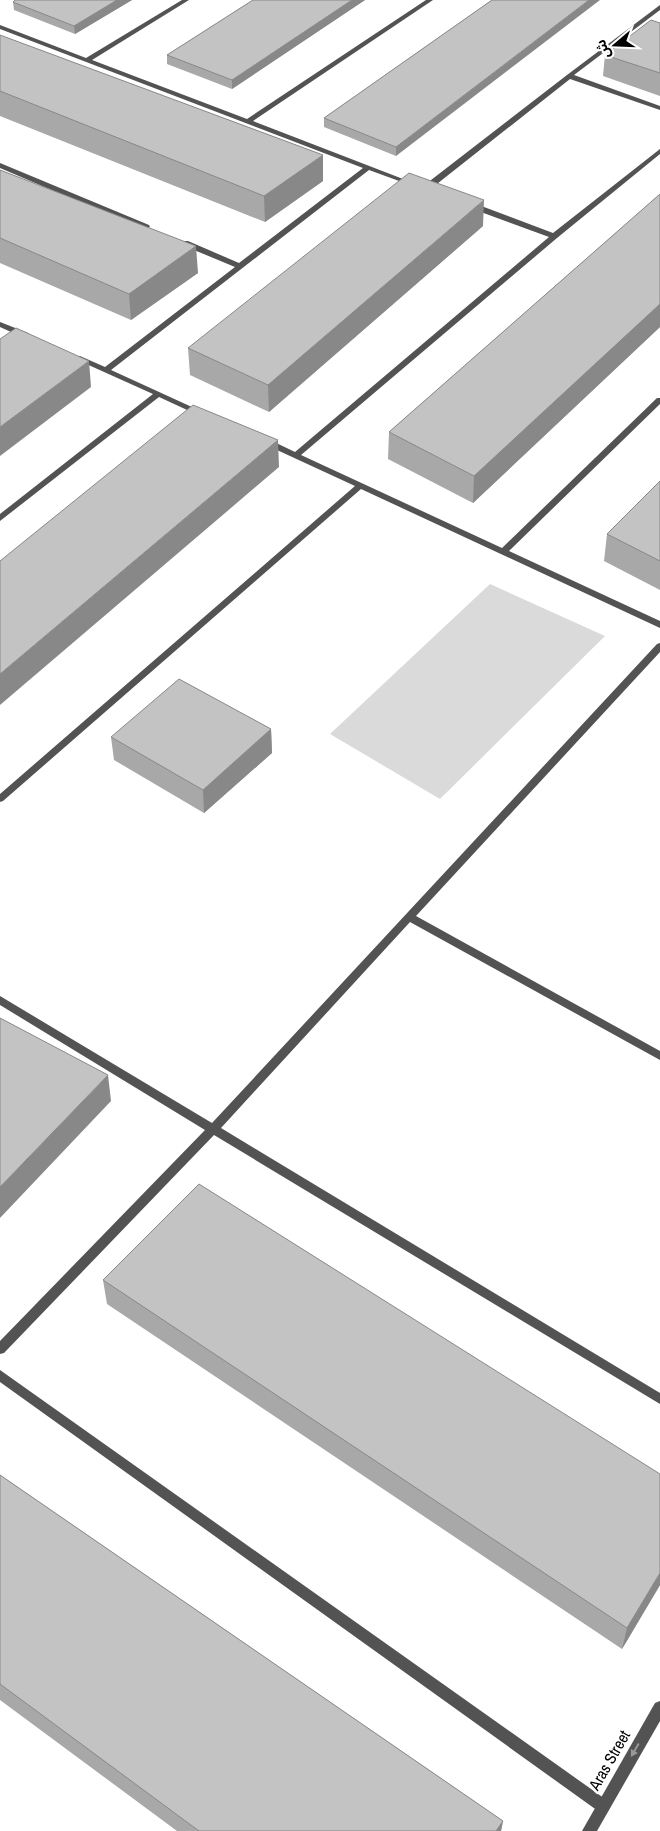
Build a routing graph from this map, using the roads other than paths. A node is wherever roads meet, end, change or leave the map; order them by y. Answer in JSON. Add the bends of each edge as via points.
{"nodes":[{"id":1,"x":186,"y":0,"type":"edge"},
{"id":2,"x":430,"y":0,"type":"edge"},
{"id":3,"x":660,"y":7,"type":"edge"},
{"id":4,"x":0,"y":27,"type":"edge"},
{"id":5,"x":87,"y":60,"type":"junction"},
{"id":6,"x":569,"y":76,"type":"junction"},
{"id":7,"x":660,"y":108,"type":"edge"},
{"id":8,"x":248,"y":121,"type":"junction"},
{"id":9,"x":660,"y":150,"type":"edge"},
{"id":10,"x":0,"y":166,"type":"edge"},
{"id":11,"x":368,"y":167,"type":"junction"},
{"id":12,"x":425,"y":189,"type":"junction"},
{"id":13,"x":434,"y":192,"type":"edge"},
{"id":14,"x":462,"y":202,"type":"edge"},
{"id":15,"x":156,"y":232,"type":"edge"},
{"id":16,"x":554,"y":236,"type":"junction"},
{"id":17,"x":175,"y":239,"type":"edge"},
{"id":18,"x":239,"y":266,"type":"junction"},
{"id":19,"x":0,"y":324,"type":"edge"},
{"id":20,"x":35,"y":340,"type":"edge"},
{"id":21,"x":70,"y":355,"type":"edge"},
{"id":22,"x":105,"y":371,"type":"junction"},
{"id":23,"x":158,"y":394,"type":"junction"},
{"id":24,"x":660,"y":400,"type":"edge"},
{"id":25,"x":210,"y":417,"type":"edge"},
{"id":26,"x":262,"y":440,"type":"edge"},
{"id":27,"x":296,"y":455,"type":"junction"},
{"id":28,"x":360,"y":486,"type":"junction"},
{"id":29,"x":0,"y":518,"type":"edge"},
{"id":30,"x":503,"y":552,"type":"junction"},
{"id":31,"x":660,"y":625,"type":"edge"},
{"id":32,"x":660,"y":646,"type":"edge"},
{"id":33,"x":0,"y":799,"type":"edge"},
{"id":34,"x":409,"y":917,"type":"junction"},
{"id":35,"x":0,"y":1000,"type":"edge"},
{"id":36,"x":660,"y":1056,"type":"edge"},
{"id":37,"x":214,"y":1128,"type":"junction"},
{"id":38,"x":0,"y":1349,"type":"edge"},
{"id":39,"x":0,"y":1375,"type":"edge"},
{"id":40,"x":660,"y":1399,"type":"edge"},
{"id":41,"x":660,"y":1708,"type":"edge"},
{"id":42,"x":603,"y":1806,"type":"junction"},
{"id":43,"x":589,"y":1831,"type":"edge"}],
"edges":[{"from":1,"to":5,"type":"street"},
{"from":2,"to":8,"type":"street"},
{"from":3,"to":6,"type":"street"},
{"from":4,"to":5,"type":"street"},
{"from":5,"to":8,"type":"street"},
{"from":6,"to":7,"type":"street"},
{"from":6,"to":12,"type":"street"},
{"from":8,"to":11,"type":"street"},
{"from":9,"to":16,"type":"street"},
{"from":10,"to":15,"type":"street"},
{"from":11,"to":12,"type":"street"},
{"from":11,"to":18,"type":"street"},
{"from":12,"to":13,"type":"street"},
{"from":14,"to":16,"type":"street"},
{"from":16,"to":27,"type":"street"},
{"from":17,"to":18,"type":"street"},
{"from":18,"to":22,"type":"street"},
{"from":19,"to":20,"type":"street"},
{"from":21,"to":22,"type":"street"},
{"from":22,"to":23,"type":"street"},
{"from":23,"to":25,"type":"street"},
{"from":23,"to":29,"type":"street"},
{"from":24,"to":30,"type":"street"},
{"from":26,"to":27,"type":"street"},
{"from":27,"to":28,"type":"street"},
{"from":28,"to":30,"type":"street"},
{"from":28,"to":33,"type":"street"},
{"from":30,"to":31,"type":"street"},
{"from":32,"to":34,"type":"street"},
{"from":34,"to":36,"type":"street"},
{"from":34,"to":37,"type":"street"},
{"from":35,"to":37,"type":"street"},
{"from":37,"to":38,"type":"street"},
{"from":37,"to":40,"type":"street"},
{"from":39,"to":42,"type":"street"},
{"from":41,"to":42,"type":"street","name":"Aras Street","one_way":true},
{"from":42,"to":43,"type":"street","name":"Aras Street"}]}
